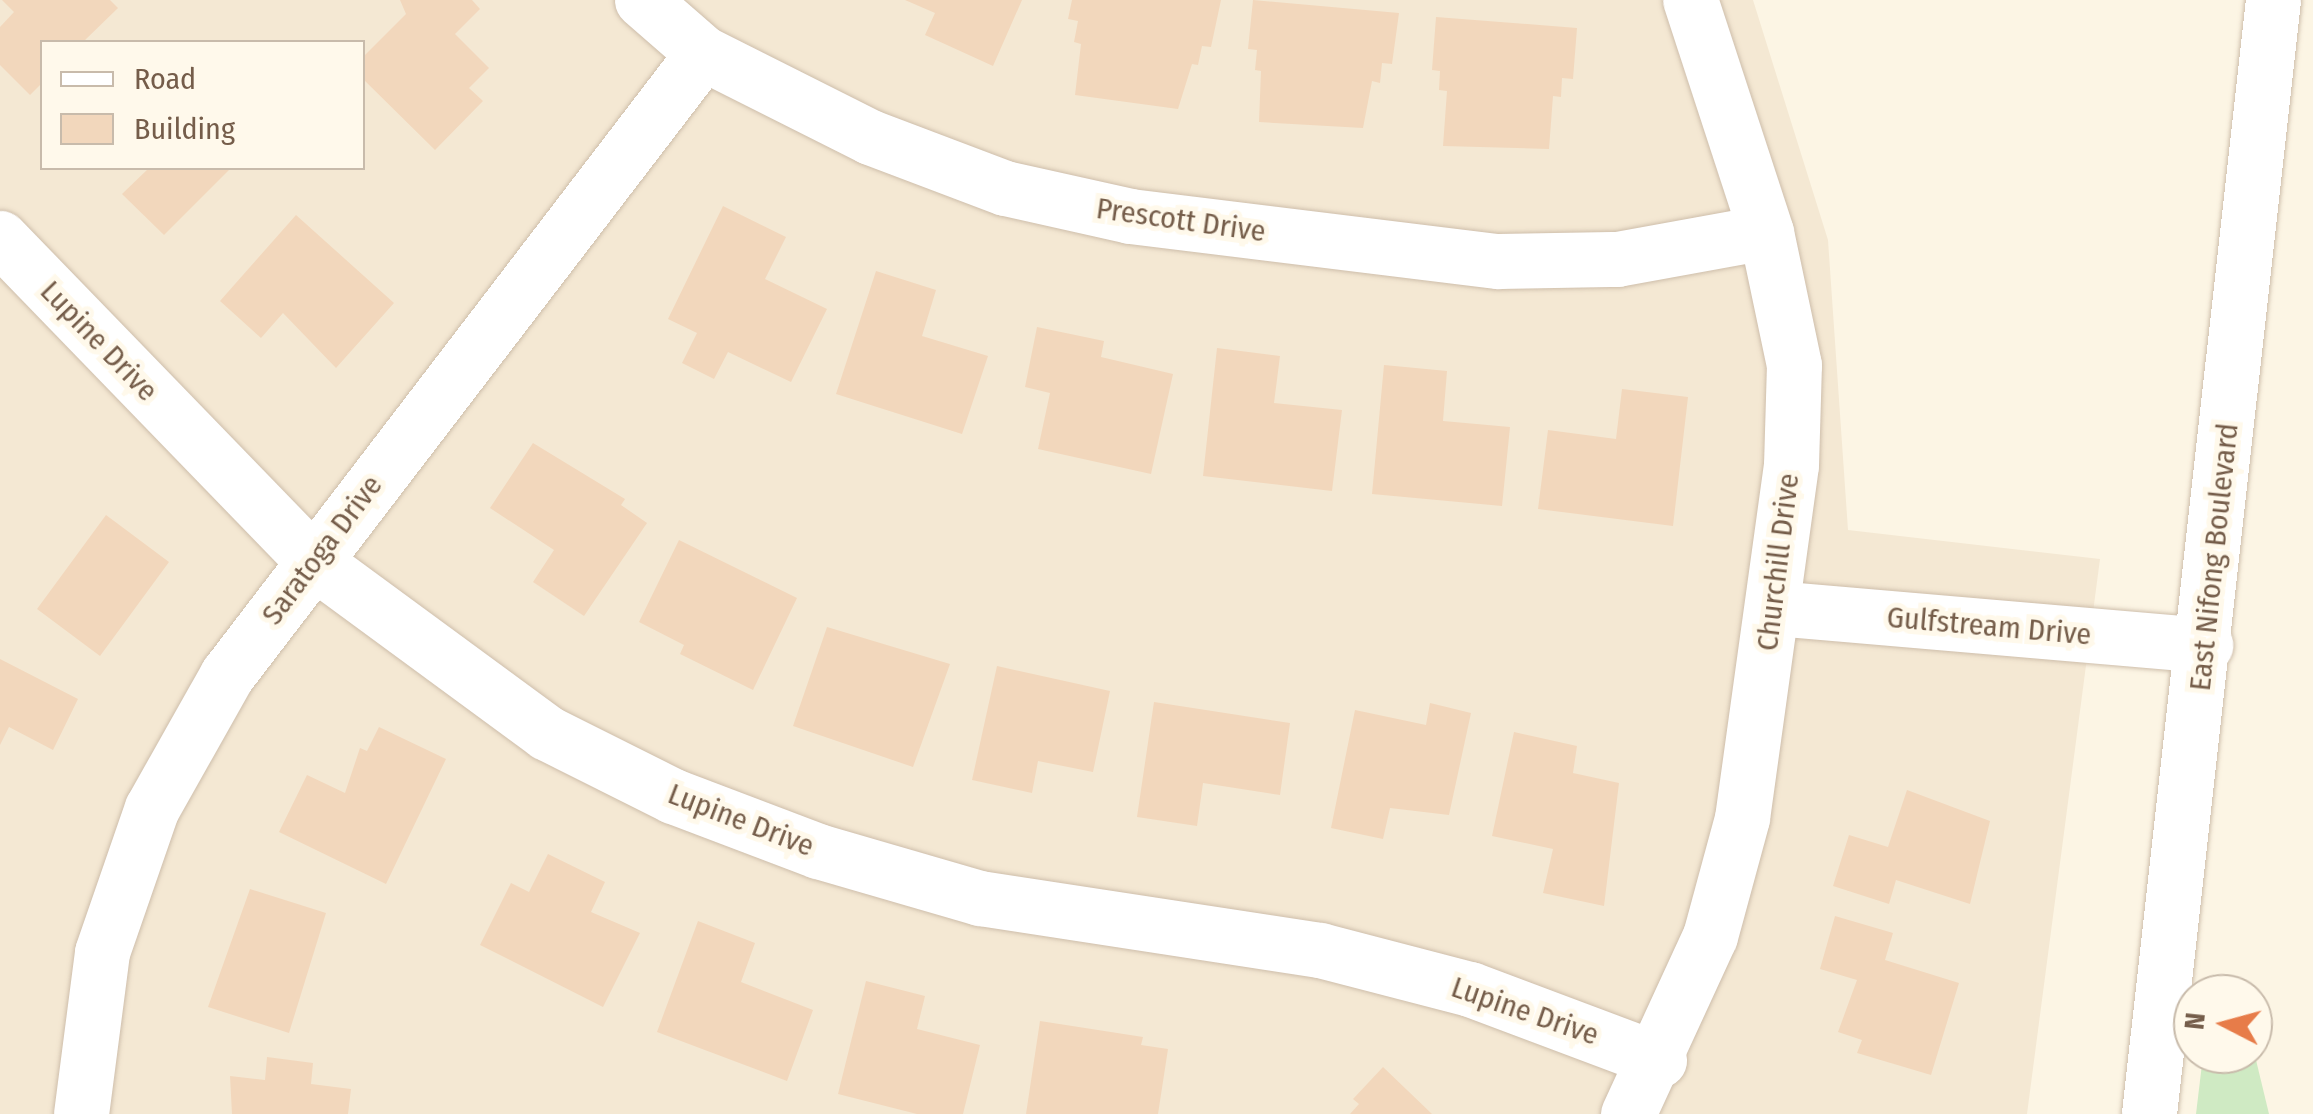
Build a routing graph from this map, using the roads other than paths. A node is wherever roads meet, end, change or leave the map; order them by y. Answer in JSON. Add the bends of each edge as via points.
{"nodes":[{"id":1,"x":642,"y":0,"type":"edge"},
{"id":2,"x":1690,"y":0,"type":"edge"},
{"id":3,"x":2273,"y":0,"type":"edge"},
{"id":4,"x":702,"y":53,"type":"junction"},
{"id":5,"x":1766,"y":232,"type":"junction"},
{"id":6,"x":0,"y":238,"type":"edge"},
{"id":7,"x":313,"y":561,"type":"junction"},
{"id":8,"x":1774,"y":608,"type":"junction"},
{"id":9,"x":2205,"y":645,"type":"junction"},
{"id":10,"x":1659,"y":1060,"type":"junction"},
{"id":11,"x":81,"y":1114,"type":"edge"},
{"id":12,"x":1628,"y":1114,"type":"edge"},
{"id":13,"x":2149,"y":1114,"type":"edge"}],
"edges":[{"from":1,"to":4,"type":"street","name":"Prescott Drive"},
{"from":2,"to":5,"type":"street","name":"Churchill Drive"},
{"from":3,"to":9,"type":"street","name":"East Nifong Boulevard"},
{"from":4,"to":5,"type":"street","name":"Prescott Drive","via":[[870,137],[1005,188],[1130,216],[1498,260],[1617,259]]},
{"from":4,"to":7,"type":"street","name":"Saratoga Drive"},
{"from":5,"to":8,"type":"street","name":"Churchill Drive","via":[[1794,365]]},
{"from":6,"to":7,"type":"street","name":"Lupine Drive"},
{"from":7,"to":10,"type":"street","name":"Lupine Drive","via":[[547,732],[673,796],[818,851],[980,898],[1320,950],[1470,988]]},
{"from":7,"to":11,"type":"street","name":"Saratoga Drive","via":[[226,676],[152,808],[102,952]]},
{"from":8,"to":9,"type":"street","name":"Gulfstream Drive"},
{"from":8,"to":10,"type":"street","name":"Churchill Drive","via":[[1742,818],[1710,936]]},
{"from":9,"to":13,"type":"street","name":"East Nifong Boulevard"},
{"from":10,"to":12,"type":"street","name":"Churchill Drive"}]}
